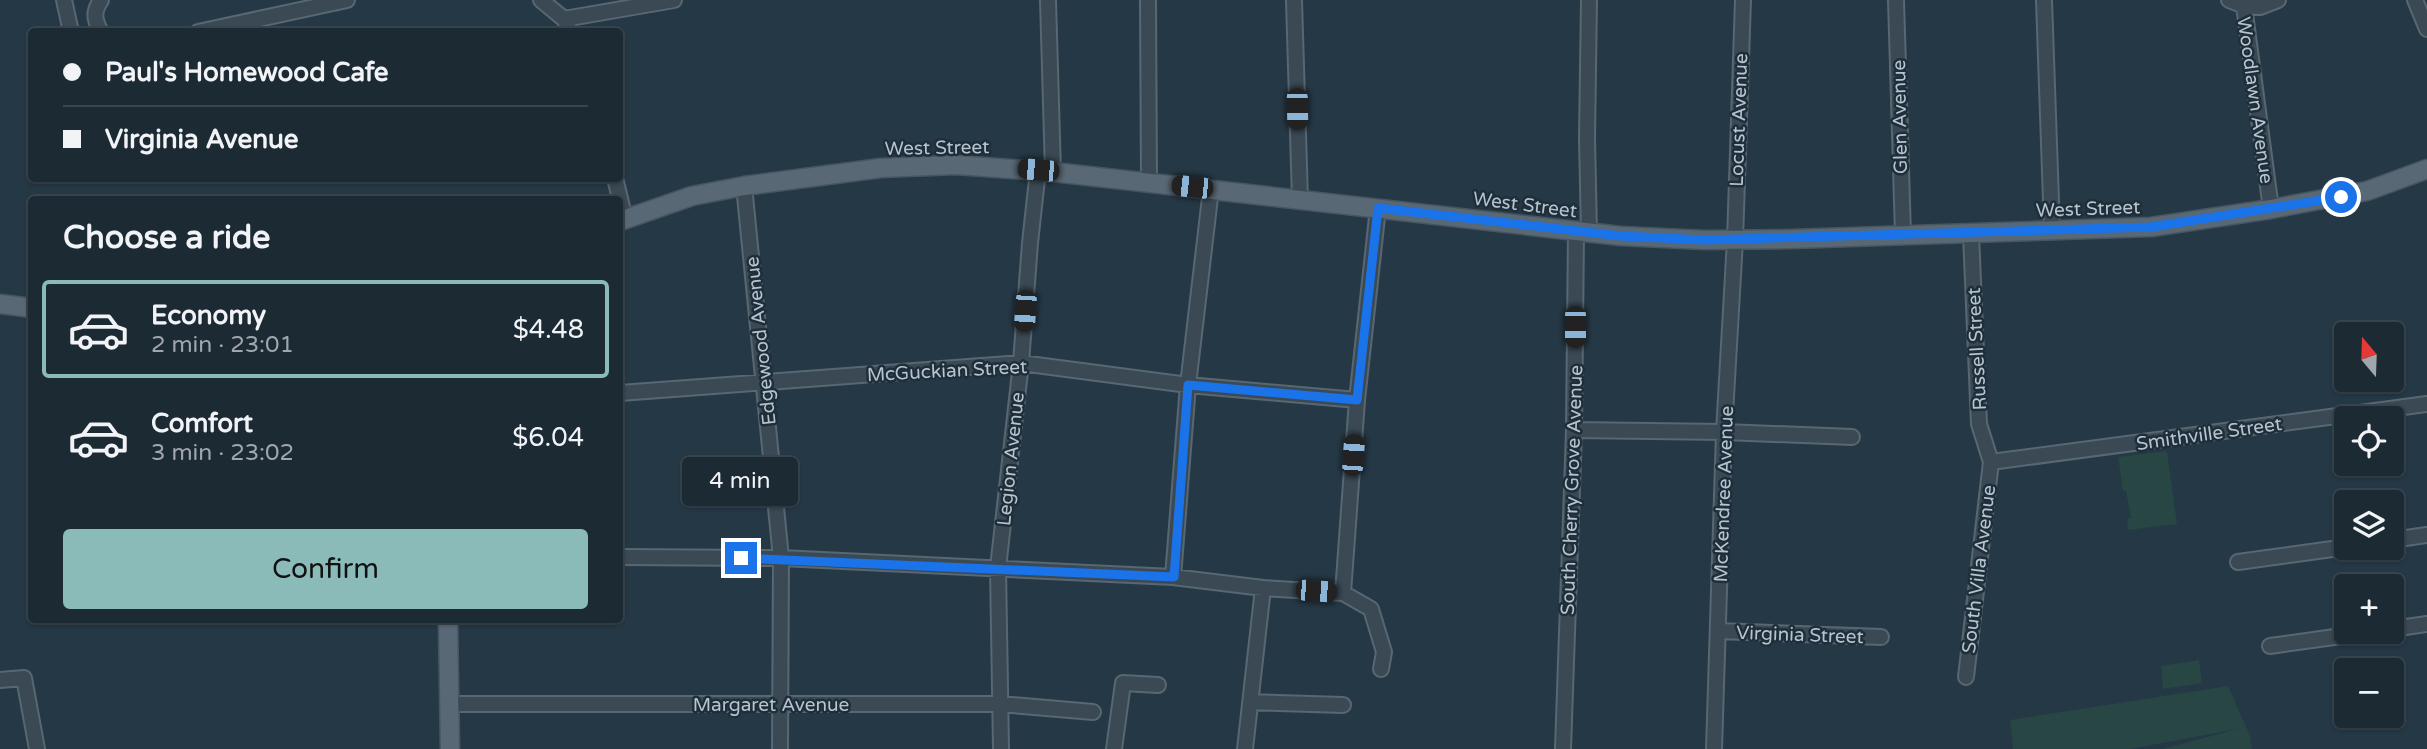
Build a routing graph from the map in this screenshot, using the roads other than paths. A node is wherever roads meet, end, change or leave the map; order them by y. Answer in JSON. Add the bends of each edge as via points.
{"nodes":[{"id":1,"x":64,"y":0,"type":"edge"},
{"id":2,"x":101,"y":0,"type":"edge"},
{"id":3,"x":347,"y":0,"type":"edge"},
{"id":4,"x":541,"y":0,"type":"edge"},
{"id":5,"x":674,"y":0,"type":"edge"},
{"id":6,"x":1048,"y":0,"type":"edge"},
{"id":7,"x":1294,"y":0,"type":"edge"},
{"id":8,"x":1589,"y":0,"type":"edge"},
{"id":9,"x":1743,"y":0,"type":"edge"},
{"id":10,"x":1896,"y":0,"type":"edge"},
{"id":11,"x":2044,"y":0,"type":"edge"},
{"id":12,"x":2229,"y":0,"type":"edge"},
{"id":13,"x":2278,"y":0,"type":"edge"},
{"id":14,"x":2415,"y":0,"type":"edge"},
{"id":15,"x":1148,"y":1,"type":"edge"},
{"id":16,"x":642,"y":2,"type":"edge"},
{"id":17,"x":621,"y":4,"type":"edge"},
{"id":18,"x":2244,"y":6,"type":"junction"},
{"id":19,"x":568,"y":25,"type":"edge"},
{"id":20,"x":70,"y":28,"type":"edge"},
{"id":21,"x":99,"y":28,"type":"edge"},
{"id":22,"x":217,"y":28,"type":"edge"},
{"id":23,"x":2427,"y":29,"type":"edge"},
{"id":24,"x":2427,"y":169,"type":"edge"},
{"id":25,"x":1045,"y":171,"type":"junction"},
{"id":26,"x":1149,"y":183,"type":"junction"},
{"id":27,"x":744,"y":186,"type":"junction"},
{"id":28,"x":1211,"y":189,"type":"junction"},
{"id":29,"x":1300,"y":200,"type":"junction"},
{"id":30,"x":1378,"y":208,"type":"junction"},
{"id":31,"x":2271,"y":209,"type":"junction"},
{"id":32,"x":623,"y":220,"type":"edge"},
{"id":33,"x":2052,"y":230,"type":"junction"},
{"id":34,"x":1583,"y":232,"type":"junction"},
{"id":35,"x":1971,"y":234,"type":"junction"},
{"id":36,"x":1903,"y":235,"type":"junction"},
{"id":37,"x":1735,"y":240,"type":"junction"},
{"id":38,"x":0,"y":304,"type":"edge"},
{"id":39,"x":28,"y":308,"type":"edge"},
{"id":40,"x":1021,"y":363,"type":"junction"},
{"id":41,"x":764,"y":382,"type":"junction"},
{"id":42,"x":1188,"y":385,"type":"junction"},
{"id":43,"x":623,"y":393,"type":"edge"},
{"id":44,"x":1357,"y":400,"type":"junction"},
{"id":45,"x":2427,"y":404,"type":"edge"},
{"id":46,"x":1574,"y":430,"type":"junction"},
{"id":47,"x":1724,"y":432,"type":"junction"},
{"id":48,"x":1852,"y":437,"type":"dead end"},
{"id":49,"x":1991,"y":462,"type":"junction"},
{"id":50,"x":2427,"y":535,"type":"edge"},
{"id":51,"x":2404,"y":538,"type":"edge"},
{"id":52,"x":2334,"y":549,"type":"edge"},
{"id":53,"x":623,"y":557,"type":"edge"},
{"id":54,"x":781,"y":558,"type":"junction"},
{"id":55,"x":2238,"y":562,"type":"dead end"},
{"id":56,"x":998,"y":568,"type":"junction"},
{"id":57,"x":1174,"y":577,"type":"junction"},
{"id":58,"x":1263,"y":588,"type":"junction"},
{"id":59,"x":1343,"y":593,"type":"junction"},
{"id":60,"x":448,"y":623,"type":"edge"},
{"id":61,"x":2427,"y":624,"type":"edge"},
{"id":62,"x":2404,"y":627,"type":"edge"},
{"id":63,"x":1718,"y":631,"type":"junction"},
{"id":64,"x":1881,"y":637,"type":"dead end"},
{"id":65,"x":2334,"y":637,"type":"edge"},
{"id":66,"x":2270,"y":646,"type":"dead end"},
{"id":67,"x":1381,"y":668,"type":"dead end"},
{"id":68,"x":1966,"y":677,"type":"dead end"},
{"id":69,"x":0,"y":680,"type":"edge"},
{"id":70,"x":1158,"y":685,"type":"dead end"},
{"id":71,"x":1250,"y":702,"type":"junction"},
{"id":72,"x":448,"y":704,"type":"junction"},
{"id":73,"x":781,"y":704,"type":"junction"},
{"id":74,"x":1000,"y":704,"type":"junction"},
{"id":75,"x":1343,"y":705,"type":"dead end"},
{"id":76,"x":1093,"y":712,"type":"dead end"},
{"id":77,"x":37,"y":749,"type":"edge"},
{"id":78,"x":450,"y":749,"type":"edge"},
{"id":79,"x":780,"y":749,"type":"edge"},
{"id":80,"x":1001,"y":749,"type":"edge"},
{"id":81,"x":1114,"y":749,"type":"edge"},
{"id":82,"x":1245,"y":749,"type":"edge"},
{"id":83,"x":1563,"y":749,"type":"edge"},
{"id":84,"x":1714,"y":749,"type":"edge"}],
"edges":[{"from":1,"to":20,"type":"street"},
{"from":2,"to":21,"type":"street","via":[[94,18]]},
{"from":3,"to":22,"type":"street"},
{"from":4,"to":19,"type":"street"},
{"from":5,"to":16,"type":"street","via":[[648,6]]},
{"from":6,"to":25,"type":"street","name":"Legion Avenue"},
{"from":7,"to":29,"type":"street"},
{"from":8,"to":34,"type":"street","name":"South Cherry Grove Avenue"},
{"from":9,"to":37,"type":"street","name":"Locust Avenue"},
{"from":10,"to":36,"type":"street","name":"Glen Avenue"},
{"from":11,"to":33,"type":"street"},
{"from":12,"to":18,"type":"street","name":"Woodlawn Avenue"},
{"from":13,"to":18,"type":"street","via":[[2260,7]]},
{"from":14,"to":23,"type":"street"},
{"from":15,"to":26,"type":"street"},
{"from":16,"to":17,"type":"street"},
{"from":17,"to":19,"type":"street"},
{"from":18,"to":31,"type":"street","name":"Woodlawn Avenue"},
{"from":24,"to":31,"type":"main road","name":"West Street","via":[[2373,190]]},
{"from":25,"to":26,"type":"main road","name":"West Street"},
{"from":25,"to":27,"type":"main road","name":"West Street","via":[[956,165]]},
{"from":25,"to":40,"type":"street","name":"Legion Avenue","via":[[1030,243]]},
{"from":26,"to":28,"type":"main road","name":"West Street"},
{"from":27,"to":32,"type":"main road","name":"West Street","via":[[692,196]]},
{"from":27,"to":41,"type":"street","name":"Edgewood Avenue"},
{"from":28,"to":29,"type":"main road","name":"West Street"},
{"from":28,"to":42,"type":"street"},
{"from":29,"to":30,"type":"main road","name":"West Street"},
{"from":30,"to":34,"type":"main road","name":"West Street"},
{"from":30,"to":44,"type":"street"},
{"from":31,"to":33,"type":"main road","name":"West Street","via":[[2151,227]]},
{"from":33,"to":35,"type":"main road","name":"West Street"},
{"from":34,"to":37,"type":"main road","name":"West Street"},
{"from":34,"to":46,"type":"street","name":"South Cherry Grove Avenue"},
{"from":35,"to":36,"type":"main road","name":"West Street"},
{"from":35,"to":49,"type":"street","name":"Russell Street","via":[[1979,424]]},
{"from":36,"to":37,"type":"main road","name":"West Street"},
{"from":37,"to":47,"type":"street","name":"McKendree Avenue"},
{"from":38,"to":39,"type":"main road"},
{"from":40,"to":41,"type":"street","name":"McGuckian Street"},
{"from":40,"to":42,"type":"street","name":"McGuckian Street"},
{"from":40,"to":56,"type":"street","name":"Legion Avenue"},
{"from":41,"to":43,"type":"street","name":"McGuckian Street"},
{"from":41,"to":54,"type":"street","name":"Edgewood Avenue"},
{"from":42,"to":44,"type":"street","name":"McGuckian Street"},
{"from":42,"to":57,"type":"street"},
{"from":44,"to":59,"type":"street"},
{"from":45,"to":49,"type":"street","name":"Smithville Street"},
{"from":46,"to":47,"type":"street"},
{"from":46,"to":83,"type":"street","name":"South Cherry Grove Avenue"},
{"from":47,"to":48,"type":"street"},
{"from":47,"to":63,"type":"street","name":"McKendree Avenue"},
{"from":49,"to":68,"type":"street","name":"South Villa Avenue"},
{"from":50,"to":51,"type":"street"},
{"from":52,"to":55,"type":"street"},
{"from":53,"to":54,"type":"street"},
{"from":54,"to":56,"type":"street"},
{"from":54,"to":73,"type":"street","name":"Edgewood Avenue"},
{"from":56,"to":57,"type":"street"},
{"from":56,"to":74,"type":"street","name":"Legion Avenue"},
{"from":57,"to":58,"type":"street"},
{"from":58,"to":59,"type":"street"},
{"from":58,"to":71,"type":"street"},
{"from":59,"to":67,"type":"street","via":[[1371,609],[1384,652]]},
{"from":60,"to":72,"type":"main road"},
{"from":61,"to":62,"type":"street"},
{"from":63,"to":64,"type":"street","name":"Virginia Street"},
{"from":63,"to":84,"type":"street","name":"McKendree Avenue"},
{"from":65,"to":66,"type":"street"},
{"from":69,"to":77,"type":"street","via":[[24,678]]},
{"from":70,"to":81,"type":"street","via":[[1124,683]]},
{"from":71,"to":75,"type":"street"},
{"from":71,"to":82,"type":"street"},
{"from":72,"to":73,"type":"street","name":"Margaret Avenue"},
{"from":72,"to":78,"type":"main road"},
{"from":73,"to":74,"type":"street","name":"Margaret Avenue"},
{"from":73,"to":79,"type":"street","name":"Edgewood Avenue"},
{"from":74,"to":76,"type":"street","name":"Margaret Avenue"},
{"from":74,"to":80,"type":"street","name":"Legion Avenue"}]}
